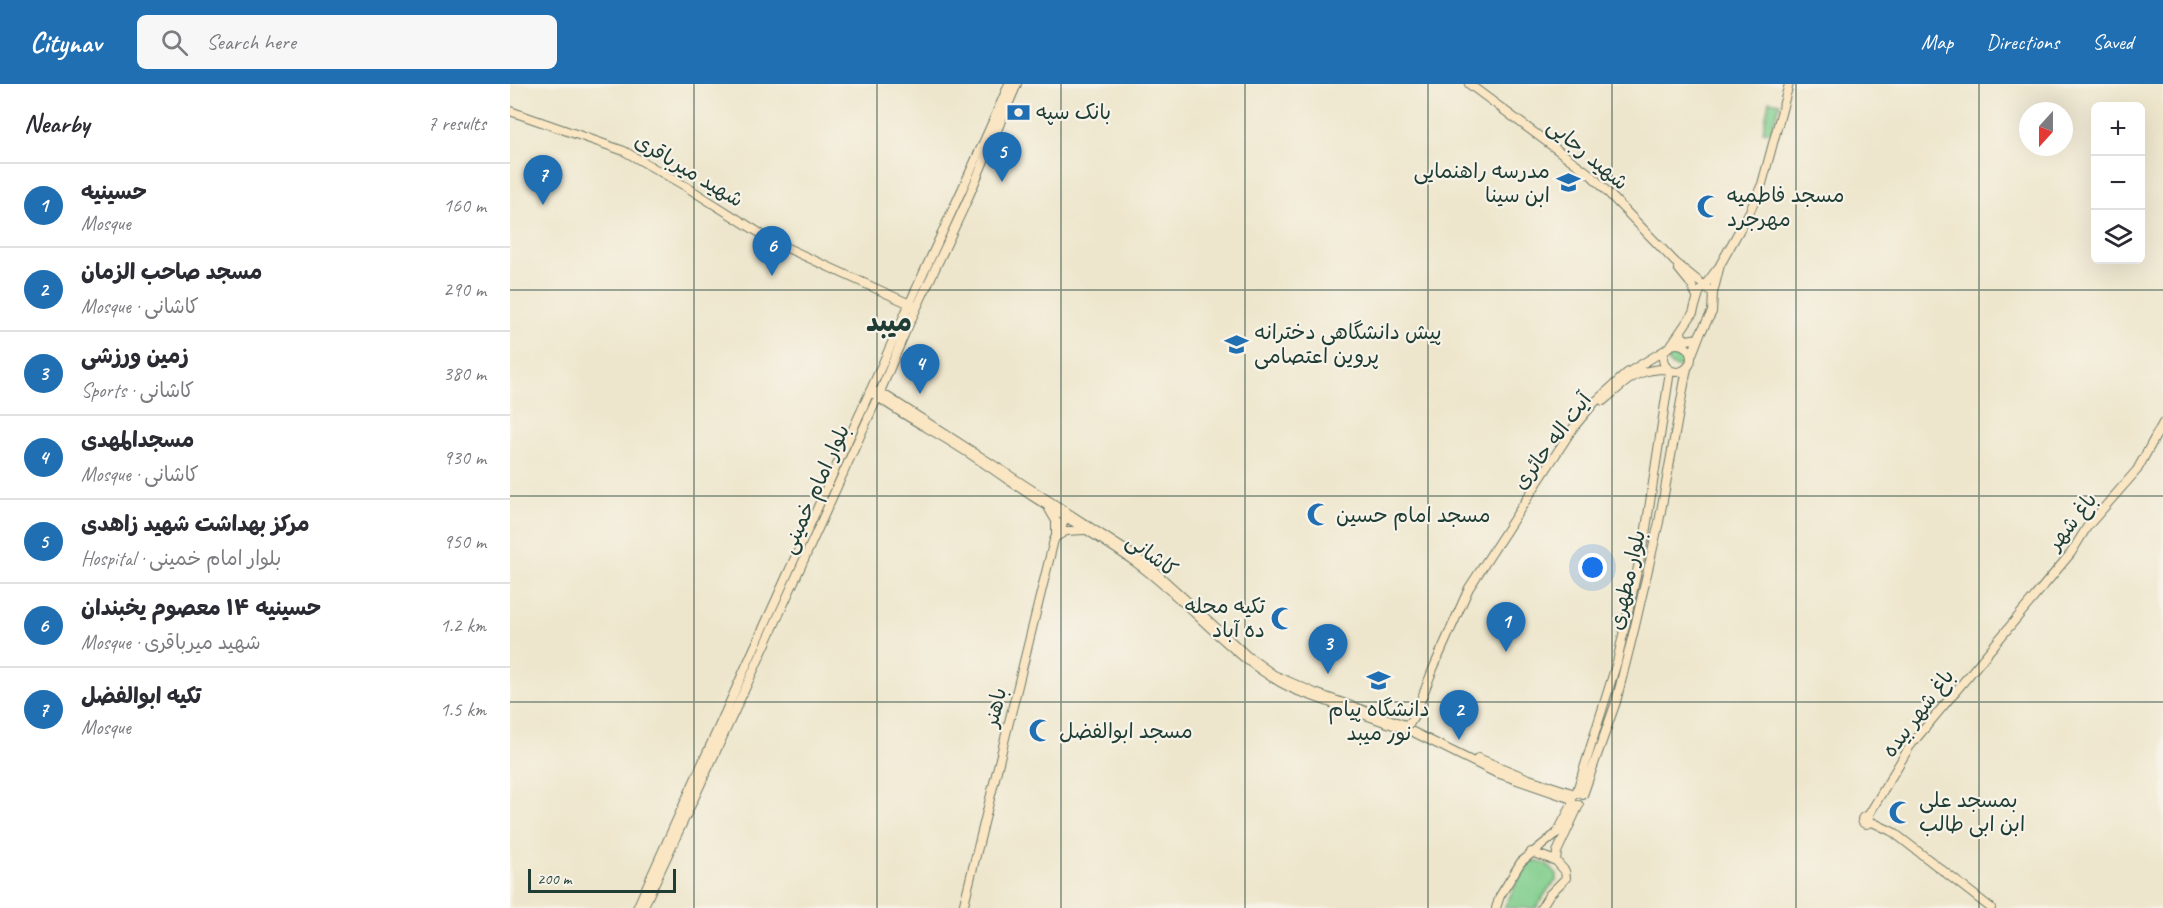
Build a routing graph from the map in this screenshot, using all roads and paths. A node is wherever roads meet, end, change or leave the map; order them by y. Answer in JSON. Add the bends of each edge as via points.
{"nodes":[{"id":1,"x":1009,"y":84,"type":"edge"},
{"id":2,"x":1017,"y":84,"type":"edge"},
{"id":3,"x":1469,"y":84,"type":"edge"},
{"id":4,"x":1789,"y":84,"type":"edge"},
{"id":5,"x":510,"y":111,"type":"edge"},
{"id":6,"x":1675,"y":262,"type":"junction"},
{"id":7,"x":1720,"y":265,"type":"junction"},
{"id":8,"x":1705,"y":285,"type":"junction"},
{"id":9,"x":1713,"y":293,"type":"junction"},
{"id":10,"x":914,"y":295,"type":"junction"},
{"id":11,"x":1697,"y":297,"type":"junction"},
{"id":12,"x":894,"y":298,"type":"junction"},
{"id":13,"x":913,"y":306,"type":"junction"},
{"id":14,"x":902,"y":321,"type":"junction"},
{"id":15,"x":1681,"y":331,"type":"junction"},
{"id":16,"x":1698,"y":338,"type":"junction"},
{"id":17,"x":1668,"y":347,"type":"junction"},
{"id":18,"x":1691,"y":357,"type":"junction"},
{"id":19,"x":1687,"y":368,"type":"junction"},
{"id":20,"x":1669,"y":370,"type":"junction"},
{"id":21,"x":870,"y":391,"type":"junction"},
{"id":22,"x":879,"y":394,"type":"junction"},
{"id":23,"x":2163,"y":423,"type":"edge"},
{"id":24,"x":1656,"y":466,"type":"junction"},
{"id":25,"x":1669,"y":468,"type":"junction"},
{"id":26,"x":1045,"y":502,"type":"junction"},
{"id":27,"x":1066,"y":517,"type":"junction"},
{"id":28,"x":809,"y":526,"type":"junction"},
{"id":29,"x":817,"y":530,"type":"junction"},
{"id":30,"x":1085,"y":530,"type":"junction"},
{"id":31,"x":1095,"y":531,"type":"junction"},
{"id":32,"x":1056,"y":537,"type":"junction"},
{"id":33,"x":1634,"y":585,"type":"junction"},
{"id":34,"x":1643,"y":587,"type":"junction"},
{"id":35,"x":2002,"y":636,"type":"joint"},
{"id":36,"x":1401,"y":725,"type":"junction"},
{"id":37,"x":1414,"y":728,"type":"junction"},
{"id":38,"x":1424,"y":737,"type":"junction"},
{"id":39,"x":716,"y":741,"type":"junction"},
{"id":40,"x":1576,"y":798,"type":"junction"},
{"id":41,"x":1531,"y":852,"type":"junction"},
{"id":42,"x":1556,"y":861,"type":"junction"},
{"id":43,"x":637,"y":908,"type":"edge"},
{"id":44,"x":643,"y":908,"type":"edge"},
{"id":45,"x":963,"y":908,"type":"edge"},
{"id":46,"x":1496,"y":908,"type":"edge"},
{"id":47,"x":1541,"y":908,"type":"edge"},
{"id":48,"x":1991,"y":908,"type":"edge"}],
"edges":[{"from":1,"to":10,"type":"main road","name":"بلوار امام خمینی"},
{"from":2,"to":13,"type":"main road","name":"بلوار امام خمینی","via":[[965,205]]},
{"from":3,"to":6,"type":"main road","name":"شهید رجایی","via":[[1591,175]]},
{"from":4,"to":7,"type":"main road","via":[[1762,184]]},
{"from":5,"to":12,"type":"main road","name":"شهید میرباقری","via":[[624,151],[774,242]]},
{"from":6,"to":8,"type":"main road"},
{"from":6,"to":11,"type":"main road"},
{"from":7,"to":8,"type":"main road","name":"آیت اله حائری"},
{"from":7,"to":9,"type":"main road"},
{"from":8,"to":9,"type":"main road"},
{"from":8,"to":11,"type":"main road","name":"آیت اله حائری"},
{"from":9,"to":16,"type":"main road","via":[[1712,312]]},
{"from":10,"to":12,"type":"main road"},
{"from":10,"to":13,"type":"main road","name":"بلوار امام خمینی"},
{"from":11,"to":15,"type":"main road","name":"آیت اله حائری","via":[[1693,313]]},
{"from":12,"to":13,"type":"main road","name":"شهید میرباقری"},
{"from":12,"to":14,"type":"main road"},
{"from":13,"to":14,"type":"main road","name":"بلوار امام خمینی"},
{"from":13,"to":22,"type":"main road","name":"بلوار امام خمینی"},
{"from":14,"to":21,"type":"main road","name":"بلوار امام خمینی"},
{"from":15,"to":16,"type":"main road","via":[[1687,340]]},
{"from":15,"to":17,"type":"main road","name":"آیت اله حائری"},
{"from":16,"to":18,"type":"main road"},
{"from":17,"to":18,"type":"main road","via":[[1681,344]]},
{"from":17,"to":20,"type":"main road","via":[[1663,362]]},
{"from":17,"to":36,"type":"main road","name":"آیت اله حائری","via":[[1610,388],[1558,448],[1469,588],[1415,715],[1410,723]]},
{"from":18,"to":19,"type":"main road"},
{"from":19,"to":20,"type":"main road"},
{"from":19,"to":25,"type":"main road","name":"بلوار مطهری"},
{"from":20,"to":24,"type":"main road","name":"بلوار مطهری"},
{"from":20,"to":37,"type":"main road","name":"آیت اله حائری","via":[[1644,370],[1624,382],[1587,417],[1560,453],[1472,588]]},
{"from":21,"to":22,"type":"main road"},
{"from":21,"to":28,"type":"main road","name":"بلوار امام خمینی"},
{"from":22,"to":26,"type":"main road","name":"کاشانی"},
{"from":22,"to":29,"type":"main road","name":"بلوار امام خمینی"},
{"from":23,"to":35,"type":"main road","name":"باغ شهر","via":[[2137,470]]},
{"from":24,"to":25,"type":"main road"},
{"from":24,"to":33,"type":"main road","name":"بلوار مطهری"},
{"from":25,"to":34,"type":"main road","name":"بلوار مطهری"},
{"from":26,"to":27,"type":"main road","name":"کاشانی"},
{"from":26,"to":31,"type":"main road","name":"کاشانی"},
{"from":26,"to":32,"type":"main road","via":[[1056,521]]},
{"from":27,"to":30,"type":"main road","name":"کاشانی"},
{"from":27,"to":32,"type":"main road","name":"باهنر"},
{"from":28,"to":29,"type":"main road"},
{"from":28,"to":39,"type":"main road","name":"بلوار امام خمینی","via":[[747,658]]},
{"from":29,"to":39,"type":"main road","name":"بلوار امام خمینی"},
{"from":30,"to":31,"type":"main road"},
{"from":30,"to":32,"type":"main road","via":[[1066,531]]},
{"from":30,"to":36,"type":"main road","name":"کاشانی","via":[[1152,576],[1259,670],[1295,690]]},
{"from":31,"to":36,"type":"main road","name":"کاشانی","via":[[1154,571],[1246,656],[1274,675]]},
{"from":32,"to":45,"type":"main road","name":"باهنر"},
{"from":33,"to":34,"type":"main road"},
{"from":33,"to":40,"type":"main road","name":"بلوار مطهری","via":[[1617,662]]},
{"from":34,"to":40,"type":"main road","name":"بلوار مطهری","via":[[1616,702]]},
{"from":35,"to":48,"type":"main road","name":"باغ شهر بیده","via":[[1910,746],[1869,818]]},
{"from":36,"to":37,"type":"main road","name":"کاشانی"},
{"from":36,"to":38,"type":"main road","name":"کاشانی"},
{"from":37,"to":38,"type":"main road"},
{"from":37,"to":40,"type":"main road","name":"کاشانی"},
{"from":38,"to":40,"type":"main road","name":"کاشانی","via":[[1494,772]]},
{"from":39,"to":43,"type":"main road","name":"بلوار امام خمینی"},
{"from":39,"to":44,"type":"main road","name":"بلوار امام خمینی"},
{"from":40,"to":41,"type":"main road","name":"بلوار مطهری","via":[[1557,833]]},
{"from":40,"to":42,"type":"main road","name":"بلوار مطهری"},
{"from":41,"to":42,"type":"main road"},
{"from":41,"to":46,"type":"main road","name":"بلوار مطهری","via":[[1521,861]]},
{"from":42,"to":47,"type":"main road","name":"بلوار مطهری","via":[[1566,878]]}]}
